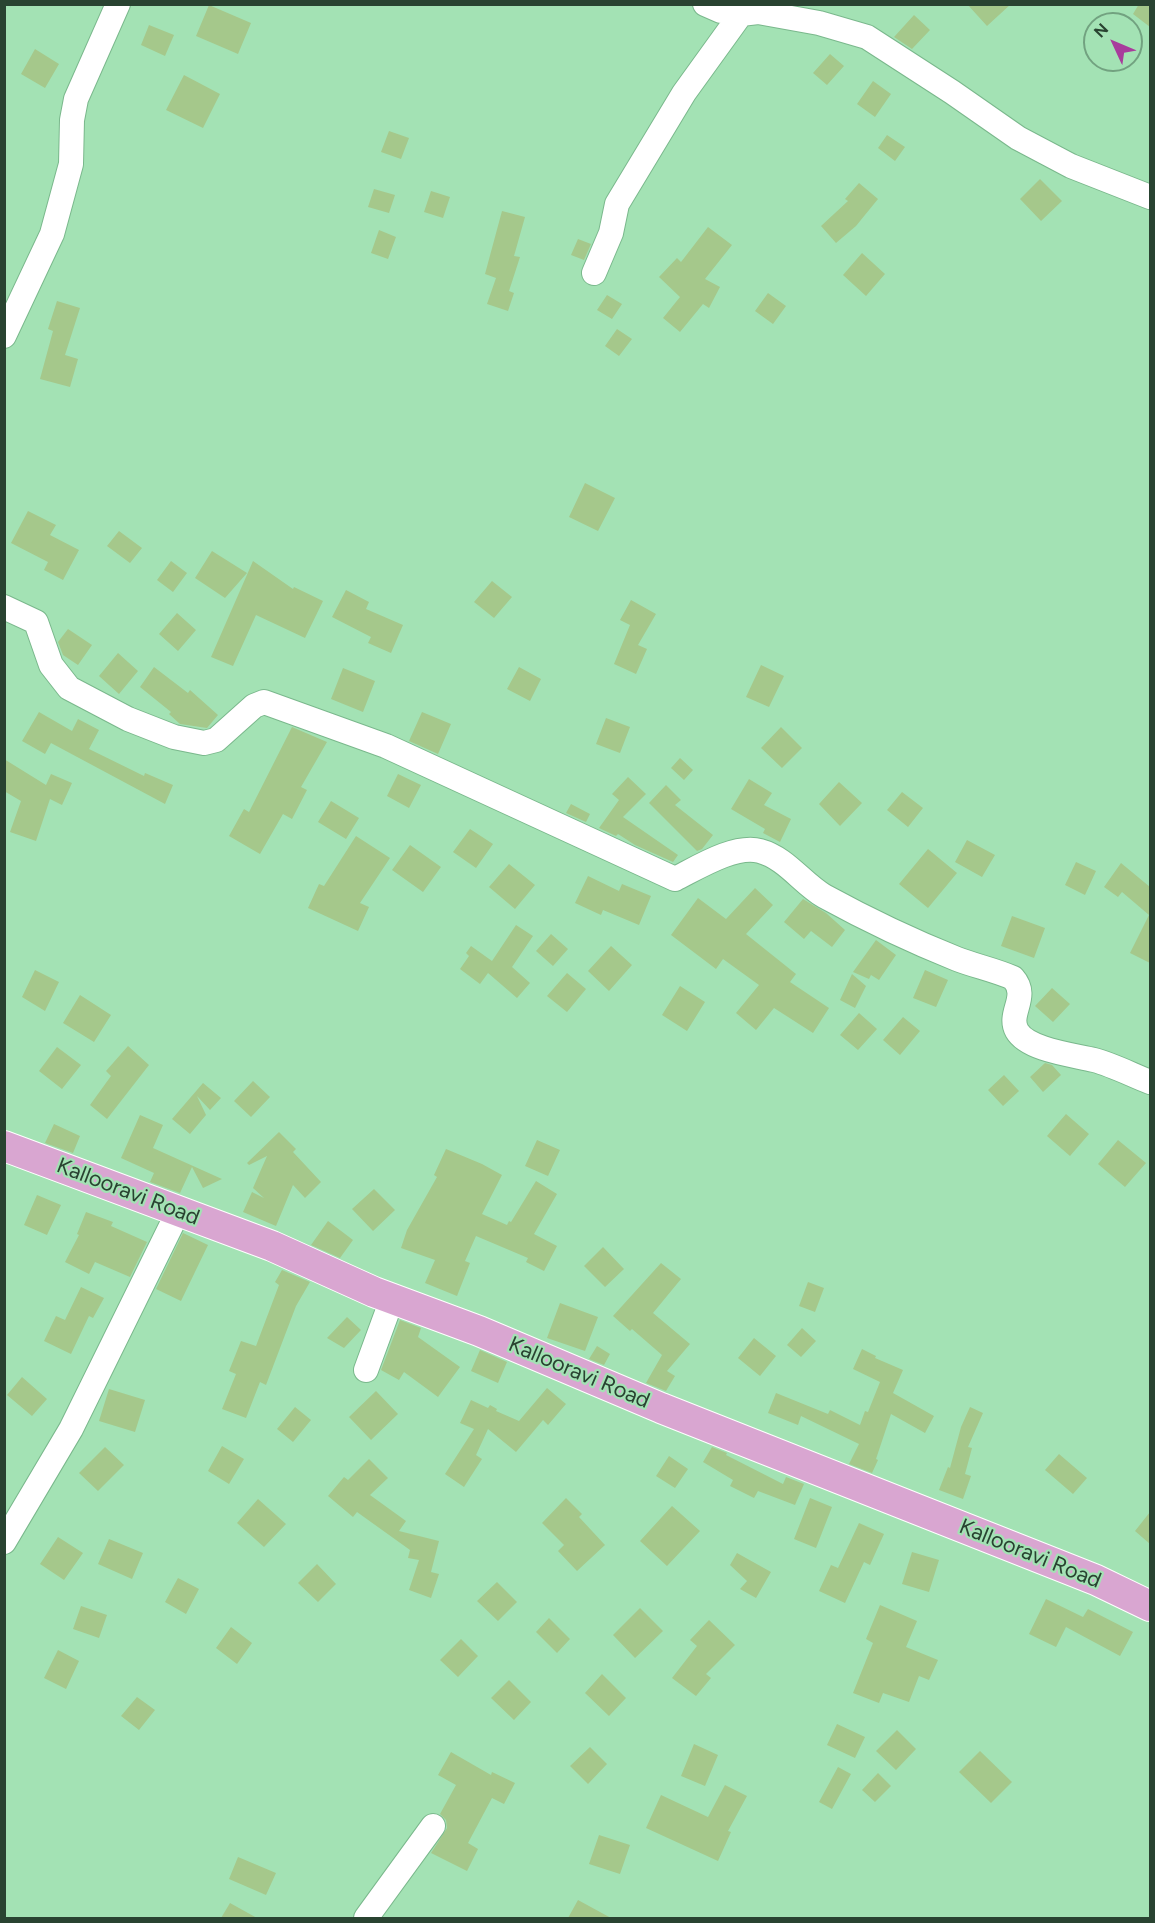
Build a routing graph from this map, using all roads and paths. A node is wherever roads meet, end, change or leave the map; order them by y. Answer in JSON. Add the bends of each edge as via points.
{"nodes":[{"id":1,"x":118,"y":4,"type":"edge"},
{"id":2,"x":705,"y":4,"type":"edge"},
{"id":3,"x":741,"y":14,"type":"junction"},
{"id":4,"x":1150,"y":197,"type":"edge"},
{"id":5,"x":594,"y":273,"type":"dead end"},
{"id":6,"x":4,"y":336,"type":"edge"},
{"id":7,"x":4,"y":607,"type":"edge"},
{"id":8,"x":1150,"y":1082,"type":"edge"},
{"id":9,"x":4,"y":1146,"type":"edge"},
{"id":10,"x":178,"y":1212,"type":"junction"},
{"id":11,"x":392,"y":1299,"type":"junction"},
{"id":12,"x":366,"y":1370,"type":"dead end"},
{"id":13,"x":4,"y":1542,"type":"edge"},
{"id":14,"x":1150,"y":1606,"type":"edge"},
{"id":15,"x":433,"y":1826,"type":"dead end"},
{"id":16,"x":366,"y":1918,"type":"edge"}],
"edges":[{"from":1,"to":6,"type":"street","via":[[76,99],[72,165],[52,234]]},
{"from":2,"to":3,"type":"street"},
{"from":3,"to":4,"type":"street","via":[[758,12],[819,23],[867,37],[1018,138],[1071,166]]},
{"from":3,"to":5,"type":"street","via":[[684,93],[617,204],[611,233]]},
{"from":7,"to":8,"type":"street","via":[[36,622],[51,665],[69,688],[128,719],[174,737],[204,743],[216,740],[254,706],[264,702],[386,746],[675,879],[723,856],[743,850],[760,851],[851,909],[958,960],[1013,978],[1021,991],[1016,1025],[1018,1032],[1029,1040],[1096,1060]]},
{"from":9,"to":10,"type":"main road","name":"Kallooravi Road"},
{"from":10,"to":11,"type":"main road","name":"Kallooravi Road","via":[[272,1246]]},
{"from":10,"to":13,"type":"street","via":[[71,1429]]},
{"from":11,"to":12,"type":"street"},
{"from":11,"to":14,"type":"main road","name":"Kallooravi Road","via":[[1096,1580]]},
{"from":15,"to":16,"type":"street"}]}
